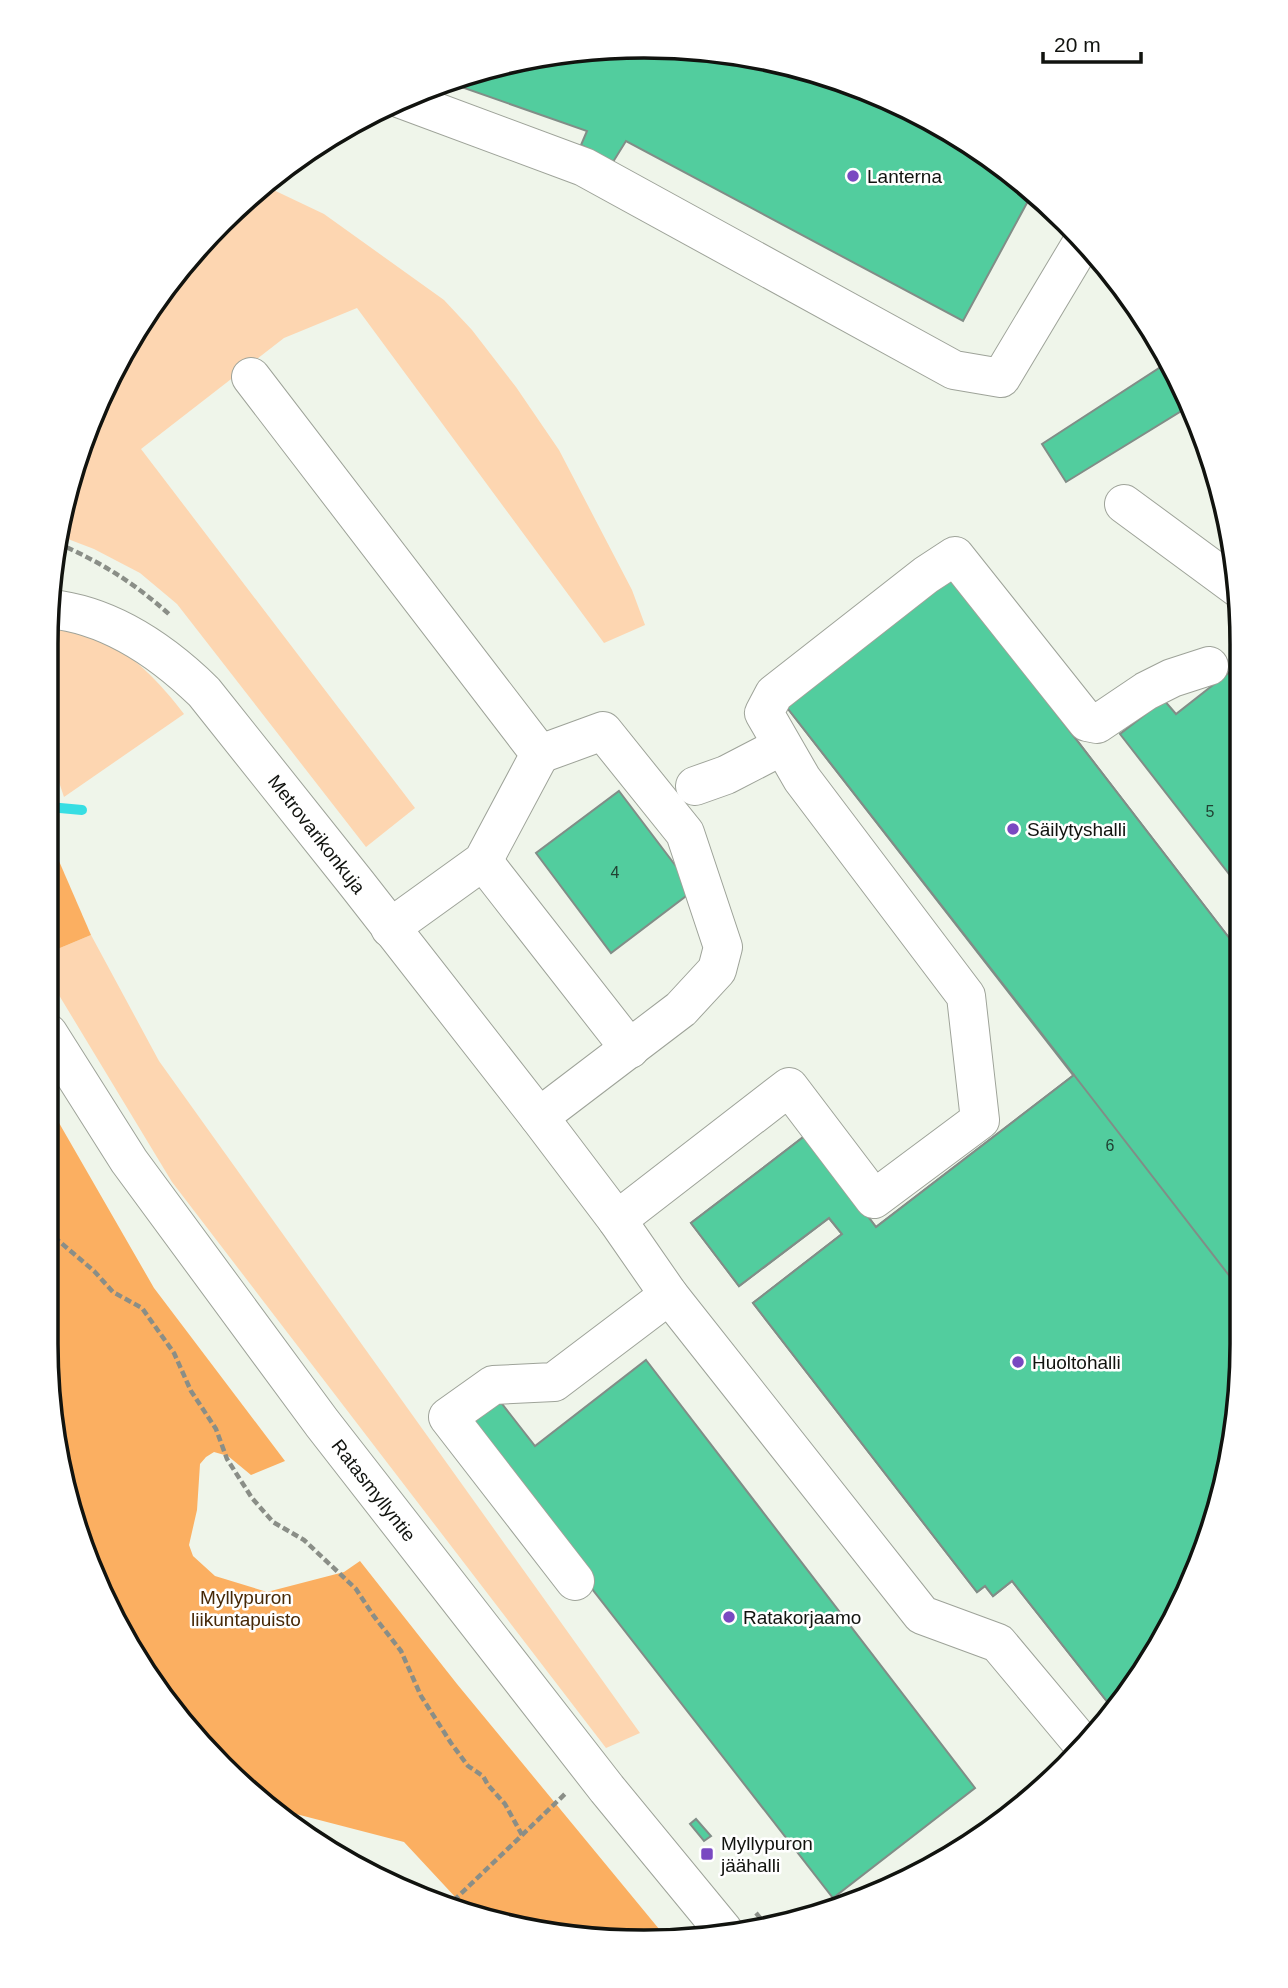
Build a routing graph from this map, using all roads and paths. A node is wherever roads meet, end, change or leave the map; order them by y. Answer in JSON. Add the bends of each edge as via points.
{"nodes":[{"id":1,"x":415,"y":104,"type":"edge"},
{"id":2,"x":1078,"y":249,"type":"edge"},
{"id":3,"x":251,"y":377,"type":"dead end"},
{"id":4,"x":1124,"y":504,"type":"dead end"},
{"id":5,"x":1226,"y":579,"type":"edge"},
{"id":6,"x":59,"y":610,"type":"edge"},
{"id":7,"x":1209,"y":666,"type":"dead end"},
{"id":8,"x":782,"y":746,"type":"junction"},
{"id":9,"x":540,"y":754,"type":"junction"},
{"id":10,"x":695,"y":786,"type":"dead end"},
{"id":11,"x":483,"y":861,"type":"junction"},
{"id":12,"x":390,"y":928,"type":"junction"},
{"id":13,"x":58,"y":1049,"type":"edge"},
{"id":14,"x":630,"y":1049,"type":"junction"},
{"id":15,"x":539,"y":1117,"type":"junction"},
{"id":16,"x":617,"y":1220,"type":"junction"},
{"id":17,"x":58,"y":1240,"type":"edge"},
{"id":18,"x":668,"y":1295,"type":"junction"},
{"id":19,"x":575,"y":1581,"type":"dead end"},
{"id":20,"x":1078,"y":1738,"type":"edge"},
{"id":21,"x":576,"y":1783,"type":"dead end"},
{"id":22,"x":522,"y":1835,"type":"junction"},
{"id":23,"x":456,"y":1899,"type":"edge"},
{"id":24,"x":719,"y":1925,"type":"edge"}],
"edges":[{"from":1,"to":2,"type":"street","via":[[593,172],[954,370],[1001,379]]},
{"from":3,"to":9,"type":"street"},
{"from":4,"to":5,"type":"street"},
{"from":6,"to":12,"type":"street","name":"Metrovarikonkuja","via":[[117,628],[179,668],[204,692]]},
{"from":7,"to":8,"type":"street","via":[[1146,691],[1097,724],[1087,722],[955,556],[774,694],[764,713]]},
{"from":8,"to":10,"type":"street"},
{"from":8,"to":16,"type":"street","via":[[966,996],[980,1120],[874,1199],[789,1087]]},
{"from":9,"to":11,"type":"street"},
{"from":9,"to":14,"type":"street","via":[[603,730],[685,833],[723,947],[717,970],[681,1009]]},
{"from":11,"to":12,"type":"street"},
{"from":11,"to":14,"type":"street"},
{"from":12,"to":15,"type":"street","name":"Metrovarikonkuja"},
{"from":13,"to":24,"type":"street","name":"Ratasmyllyntie","via":[[129,1161],[322,1423]]},
{"from":14,"to":15,"type":"street"},
{"from":15,"to":16,"type":"street","name":"Metrovarikonkuja"},
{"from":16,"to":18,"type":"street","name":"Metrovarikonkuja"},
{"from":17,"to":22,"type":"path","via":[[113,1292],[142,1308],[174,1353],[191,1391],[216,1429],[227,1459],[253,1497],[273,1522],[304,1540],[356,1589],[401,1651],[421,1696],[451,1743],[505,1804]]},
{"from":18,"to":19,"type":"street","via":[[554,1382],[494,1385],[447,1417]]},
{"from":18,"to":20,"type":"street","name":"Metrovarikonkuja","via":[[922,1615],[998,1643]]},
{"from":21,"to":22,"type":"path"},
{"from":22,"to":23,"type":"path"}]}
